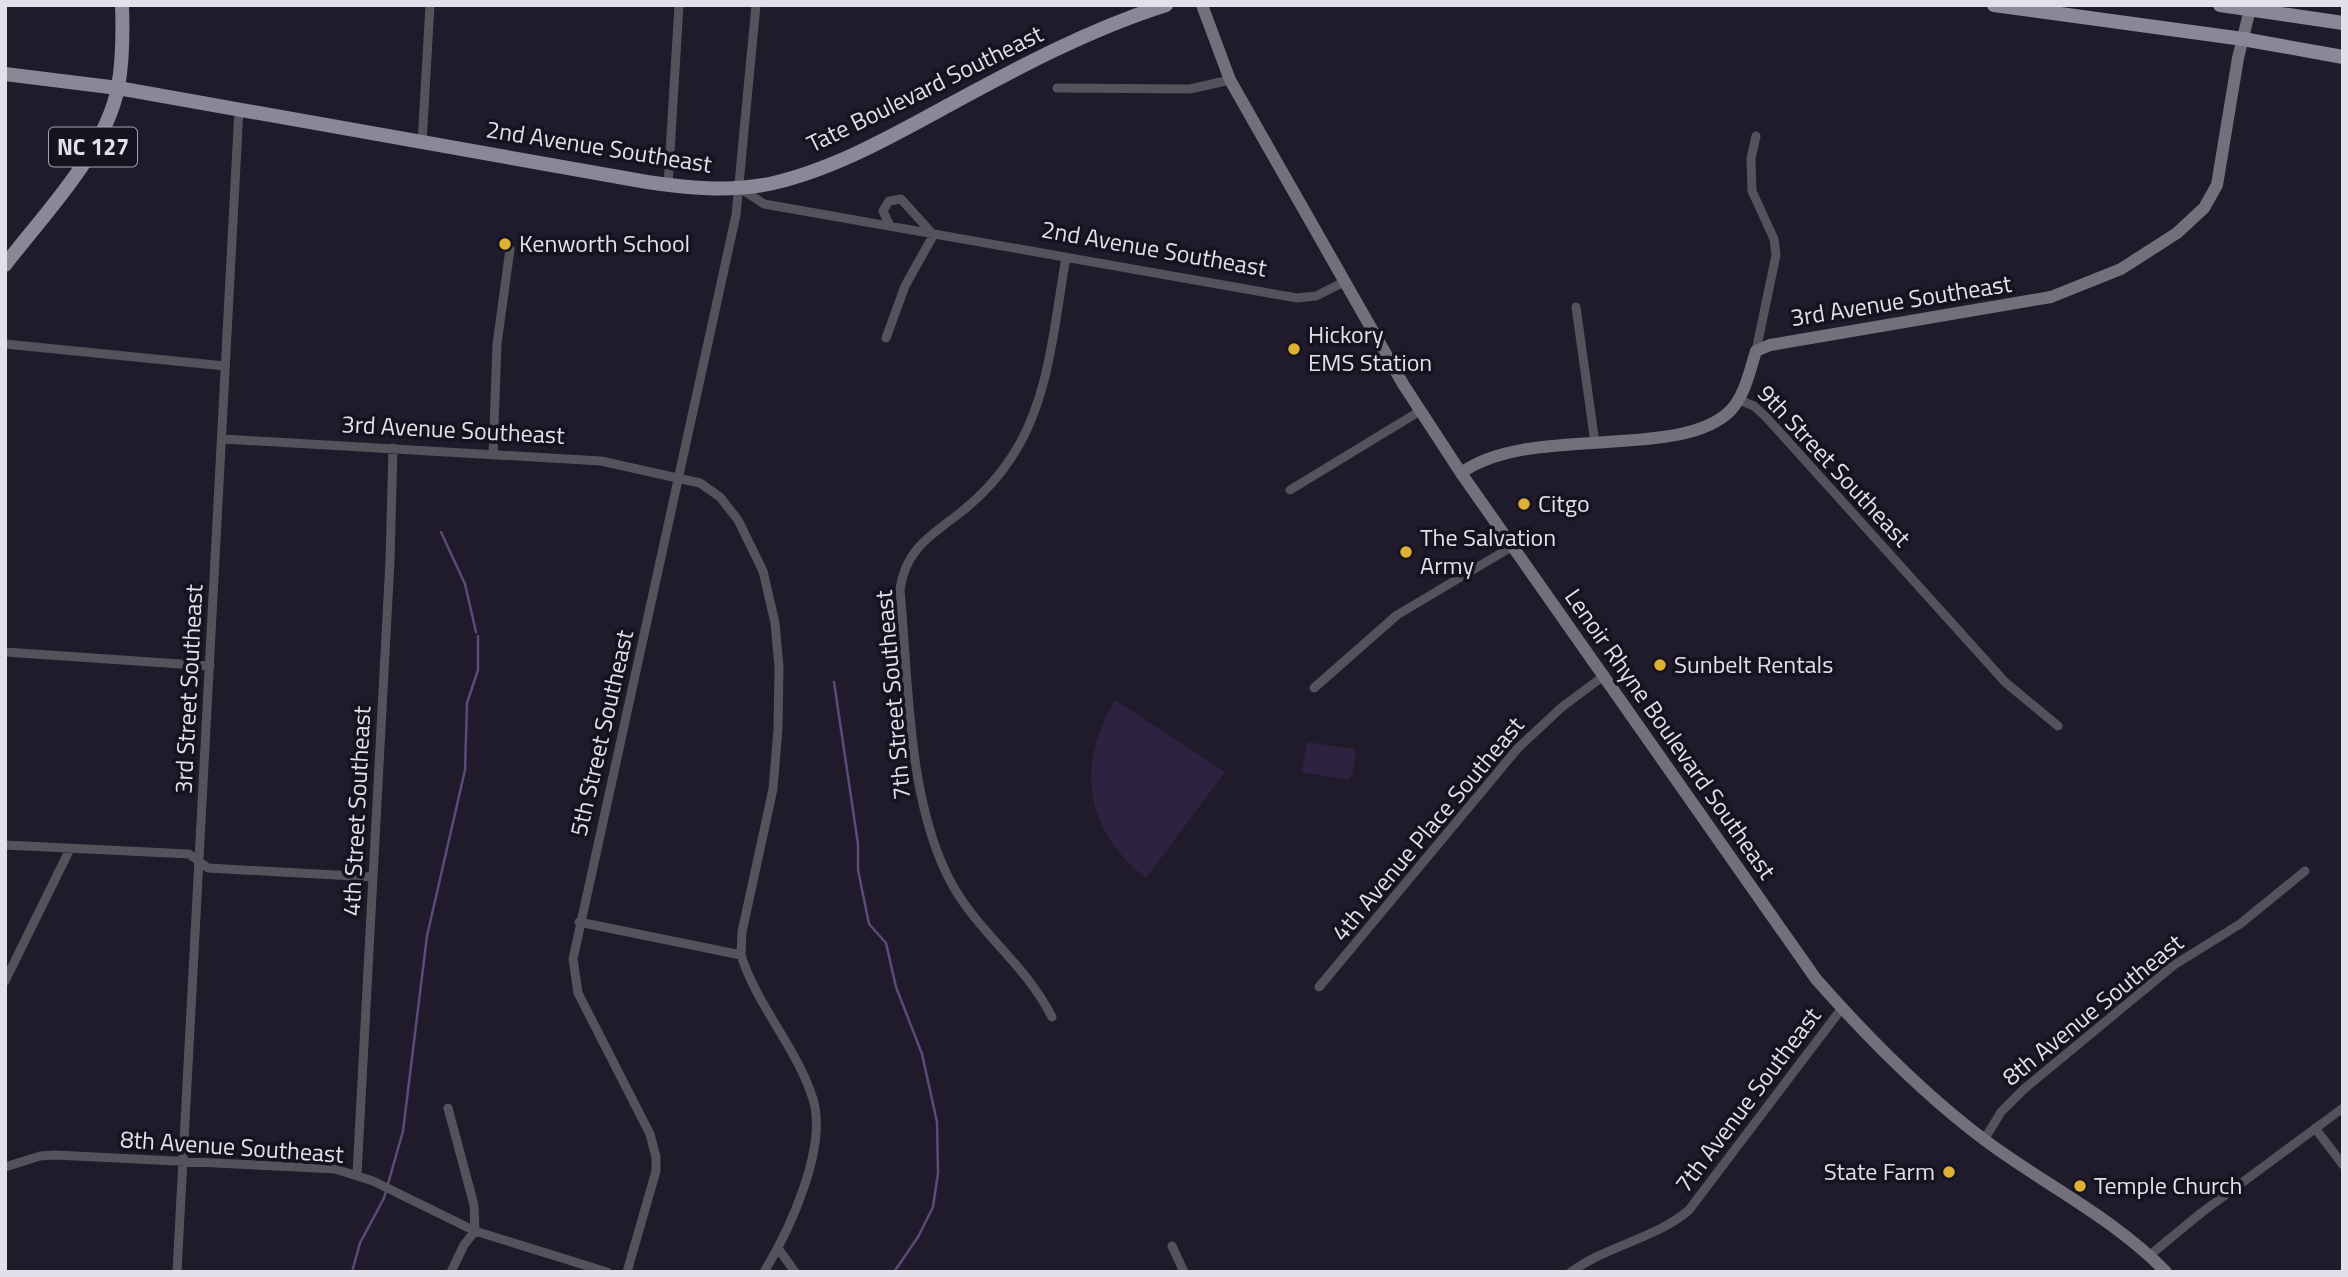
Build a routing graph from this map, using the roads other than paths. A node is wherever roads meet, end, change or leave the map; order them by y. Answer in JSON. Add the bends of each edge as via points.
{"nodes":[{"id":1,"x":122,"y":5,"type":"edge"},
{"id":2,"x":430,"y":5,"type":"edge"},
{"id":3,"x":679,"y":5,"type":"edge"},
{"id":4,"x":756,"y":5,"type":"edge"},
{"id":5,"x":1166,"y":5,"type":"edge"},
{"id":6,"x":1202,"y":5,"type":"edge"},
{"id":7,"x":1994,"y":5,"type":"edge"},
{"id":8,"x":2220,"y":5,"type":"edge"},
{"id":9,"x":2251,"y":8,"type":"edge"},
{"id":10,"x":2343,"y":23,"type":"edge"},
{"id":11,"x":2243,"y":39,"type":"junction"},
{"id":12,"x":2343,"y":57,"type":"edge"},
{"id":13,"x":5,"y":74,"type":"edge"},
{"id":14,"x":1230,"y":80,"type":"junction"},
{"id":15,"x":118,"y":88,"type":"junction"},
{"id":16,"x":1056,"y":88,"type":"dead end"},
{"id":17,"x":239,"y":109,"type":"junction"},
{"id":18,"x":1756,"y":136,"type":"dead end"},
{"id":19,"x":422,"y":142,"type":"junction"},
{"id":20,"x":668,"y":185,"type":"junction"},
{"id":21,"x":740,"y":188,"type":"junction"},
{"id":22,"x":890,"y":226,"type":"junction"},
{"id":23,"x":934,"y":234,"type":"junction"},
{"id":24,"x":510,"y":249,"type":"dead end"},
{"id":25,"x":1066,"y":257,"type":"junction"},
{"id":26,"x":5,"y":265,"type":"edge"},
{"id":27,"x":1344,"y":282,"type":"junction"},
{"id":28,"x":1576,"y":307,"type":"dead end"},
{"id":29,"x":886,"y":338,"type":"dead end"},
{"id":30,"x":5,"y":344,"type":"edge"},
{"id":31,"x":1756,"y":351,"type":"junction"},
{"id":32,"x":225,"y":366,"type":"junction"},
{"id":33,"x":1739,"y":400,"type":"junction"},
{"id":34,"x":1420,"y":411,"type":"junction"},
{"id":35,"x":222,"y":439,"type":"junction"},
{"id":36,"x":1595,"y":443,"type":"junction"},
{"id":37,"x":393,"y":448,"type":"junction"},
{"id":38,"x":493,"y":455,"type":"junction"},
{"id":39,"x":1461,"y":472,"type":"junction"},
{"id":40,"x":679,"y":478,"type":"junction"},
{"id":41,"x":1290,"y":490,"type":"dead end"},
{"id":42,"x":1513,"y":546,"type":"junction"},
{"id":43,"x":5,"y":652,"type":"edge"},
{"id":44,"x":209,"y":666,"type":"junction"},
{"id":45,"x":1605,"y":675,"type":"junction"},
{"id":46,"x":1314,"y":688,"type":"dead end"},
{"id":47,"x":2058,"y":726,"type":"dead end"},
{"id":48,"x":5,"y":845,"type":"edge"},
{"id":49,"x":70,"y":849,"type":"junction"},
{"id":50,"x":199,"y":861,"type":"junction"},
{"id":51,"x":2305,"y":871,"type":"dead end"},
{"id":52,"x":372,"y":877,"type":"junction"},
{"id":53,"x":579,"y":922,"type":"junction"},
{"id":54,"x":741,"y":955,"type":"junction"},
{"id":55,"x":5,"y":981,"type":"edge"},
{"id":56,"x":1319,"y":987,"type":"dead end"},
{"id":57,"x":1842,"y":1008,"type":"junction"},
{"id":58,"x":1052,"y":1017,"type":"dead end"},
{"id":59,"x":448,"y":1108,"type":"dead end"},
{"id":60,"x":2343,"y":1108,"type":"edge"},
{"id":61,"x":2315,"y":1128,"type":"junction"},
{"id":62,"x":1984,"y":1140,"type":"junction"},
{"id":63,"x":183,"y":1161,"type":"junction"},
{"id":64,"x":2343,"y":1165,"type":"edge"},
{"id":65,"x":5,"y":1167,"type":"edge"},
{"id":66,"x":357,"y":1174,"type":"junction"},
{"id":67,"x":475,"y":1231,"type":"junction"},
{"id":68,"x":1172,"y":1246,"type":"dead end"},
{"id":69,"x":778,"y":1248,"type":"junction"},
{"id":70,"x":2150,"y":1255,"type":"junction"},
{"id":71,"x":177,"y":1272,"type":"edge"},
{"id":72,"x":451,"y":1272,"type":"edge"},
{"id":73,"x":607,"y":1272,"type":"edge"},
{"id":74,"x":627,"y":1272,"type":"edge"},
{"id":75,"x":764,"y":1272,"type":"edge"},
{"id":76,"x":795,"y":1272,"type":"edge"},
{"id":77,"x":1185,"y":1272,"type":"edge"},
{"id":78,"x":1572,"y":1272,"type":"edge"},
{"id":79,"x":2166,"y":1272,"type":"edge"}],
"edges":[{"from":1,"to":15,"type":"main road","number":"NC 127"},
{"from":2,"to":19,"type":"street"},
{"from":3,"to":20,"type":"street"},
{"from":4,"to":21,"type":"street","name":"5th Street Southeast"},
{"from":5,"to":21,"type":"main road","name":"Tate Boulevard Southeast","via":[[1074,41],[841,160],[787,180]]},
{"from":6,"to":14,"type":"main road","name":"Lenoir Rhyne Boulevard Southeast"},
{"from":7,"to":11,"type":"main road"},
{"from":8,"to":9,"type":"main road"},
{"from":9,"to":10,"type":"main road"},
{"from":9,"to":11,"type":"main road","name":"3rd Avenue Southeast"},
{"from":11,"to":12,"type":"main road"},
{"from":11,"to":31,"type":"main road","name":"3rd Avenue Southeast","via":[[2220,175],[2204,208],[2145,255],[2054,296],[1784,341]]},
{"from":13,"to":15,"type":"main road","name":"2nd Avenue Southeast"},
{"from":14,"to":16,"type":"street","via":[[1190,89]]},
{"from":14,"to":27,"type":"main road","name":"Lenoir Rhyne Boulevard Southeast"},
{"from":15,"to":17,"type":"main road","name":"2nd Avenue Southeast"},
{"from":15,"to":26,"type":"main road","number":"NC 127","via":[[85,160]]},
{"from":17,"to":19,"type":"main road","name":"2nd Avenue Southeast"},
{"from":17,"to":32,"type":"street","name":"3rd Street Southeast"},
{"from":18,"to":31,"type":"street","name":"9th Street Southeast","via":[[1752,191],[1774,239],[1776,255]]},
{"from":19,"to":20,"type":"main road","name":"2nd Avenue Southeast"},
{"from":20,"to":21,"type":"main road","name":"2nd Avenue Southeast"},
{"from":21,"to":22,"type":"street","name":"2nd Avenue Southeast","via":[[765,204]]},
{"from":21,"to":40,"type":"street","name":"5th Street Southeast"},
{"from":22,"to":23,"type":"street","name":"2nd Avenue Southeast"},
{"from":22,"to":23,"type":"street","via":[[883,211],[889,201],[901,199]]},
{"from":23,"to":25,"type":"street","name":"2nd Avenue Southeast"},
{"from":23,"to":29,"type":"street","via":[[905,286]]},
{"from":24,"to":38,"type":"street","via":[[497,344]]},
{"from":25,"to":27,"type":"street","name":"2nd Avenue Southeast","via":[[1297,298],[1316,296]]},
{"from":25,"to":58,"type":"street","name":"7th Street Southeast","via":[[1031,424],[989,486],[913,552],[900,590],[920,798],[933,844],[965,905],[1038,989]]},
{"from":27,"to":34,"type":"main road","name":"Lenoir Rhyne Boulevard Southeast"},
{"from":28,"to":36,"type":"street"},
{"from":30,"to":32,"type":"street"},
{"from":31,"to":33,"type":"main road","name":"9th Street Southeast"},
{"from":32,"to":35,"type":"street","name":"3rd Street Southeast"},
{"from":33,"to":36,"type":"main road","via":[[1720,419],[1689,430]]},
{"from":33,"to":47,"type":"street","name":"9th Street Southeast","via":[[1766,417],[2005,682]]},
{"from":34,"to":39,"type":"main road","name":"Lenoir Rhyne Boulevard Southeast"},
{"from":34,"to":41,"type":"street"},
{"from":35,"to":37,"type":"street","name":"3rd Avenue Southeast"},
{"from":35,"to":44,"type":"street","name":"3rd Street Southeast"},
{"from":36,"to":39,"type":"main road","via":[[1508,452]]},
{"from":37,"to":38,"type":"street","name":"3rd Avenue Southeast"},
{"from":37,"to":52,"type":"street","name":"4th Street Southeast"},
{"from":38,"to":40,"type":"street","name":"3rd Avenue Southeast","via":[[601,461]]},
{"from":39,"to":42,"type":"main road","name":"Lenoir Rhyne Boulevard Southeast"},
{"from":40,"to":53,"type":"street","name":"5th Street Southeast"},
{"from":40,"to":54,"type":"street","name":"3rd Avenue Southeast","via":[[712,490],[738,520],[763,571],[775,623],[776,763],[741,932]]},
{"from":42,"to":45,"type":"main road","name":"Lenoir Rhyne Boulevard Southeast"},
{"from":42,"to":46,"type":"street","via":[[1397,615]]},
{"from":43,"to":44,"type":"street"},
{"from":44,"to":50,"type":"street","name":"3rd Street Southeast"},
{"from":45,"to":56,"type":"street","name":"4th Avenue Place Southeast","via":[[1518,747]]},
{"from":45,"to":57,"type":"main road","name":"Lenoir Rhyne Boulevard Southeast","via":[[1793,947]]},
{"from":48,"to":49,"type":"street"},
{"from":49,"to":50,"type":"street","via":[[189,854]]},
{"from":49,"to":55,"type":"street"},
{"from":50,"to":52,"type":"street","via":[[208,868]]},
{"from":50,"to":63,"type":"street","name":"3rd Street Southeast"},
{"from":51,"to":62,"type":"street","name":"8th Avenue Southeast","via":[[2240,925],[2174,965],[2024,1089],[2001,1112]]},
{"from":52,"to":66,"type":"street","name":"4th Street Southeast"},
{"from":53,"to":54,"type":"street"},
{"from":53,"to":74,"type":"street","name":"5th Street Southeast","via":[[573,958],[578,993],[650,1134],[656,1157]]},
{"from":54,"to":69,"type":"street","via":[[816,1110],[807,1174]]},
{"from":57,"to":62,"type":"main road","name":"Lenoir Rhyne Boulevard Southeast","via":[[1895,1063]]},
{"from":57,"to":78,"type":"street","name":"7th Avenue Southeast","via":[[1689,1210],[1664,1228],[1602,1252]]},
{"from":59,"to":67,"type":"street","via":[[474,1205]]},
{"from":60,"to":61,"type":"street"},
{"from":61,"to":64,"type":"street"},
{"from":61,"to":70,"type":"street"},
{"from":62,"to":70,"type":"main road","name":"Lenoir Rhyne Boulevard Southeast"},
{"from":63,"to":65,"type":"street","name":"8th Avenue Southeast","via":[[55,1155]]},
{"from":63,"to":66,"type":"street","name":"8th Avenue Southeast"},
{"from":63,"to":71,"type":"street","name":"3rd Street Southeast"},
{"from":66,"to":67,"type":"street","name":"8th Avenue Southeast"},
{"from":67,"to":72,"type":"street"},
{"from":67,"to":73,"type":"street","name":"8th Avenue Southeast"},
{"from":68,"to":77,"type":"street"},
{"from":69,"to":75,"type":"street"},
{"from":69,"to":76,"type":"street"},
{"from":70,"to":79,"type":"main road","name":"Lenoir Rhyne Boulevard Southeast"}]}
